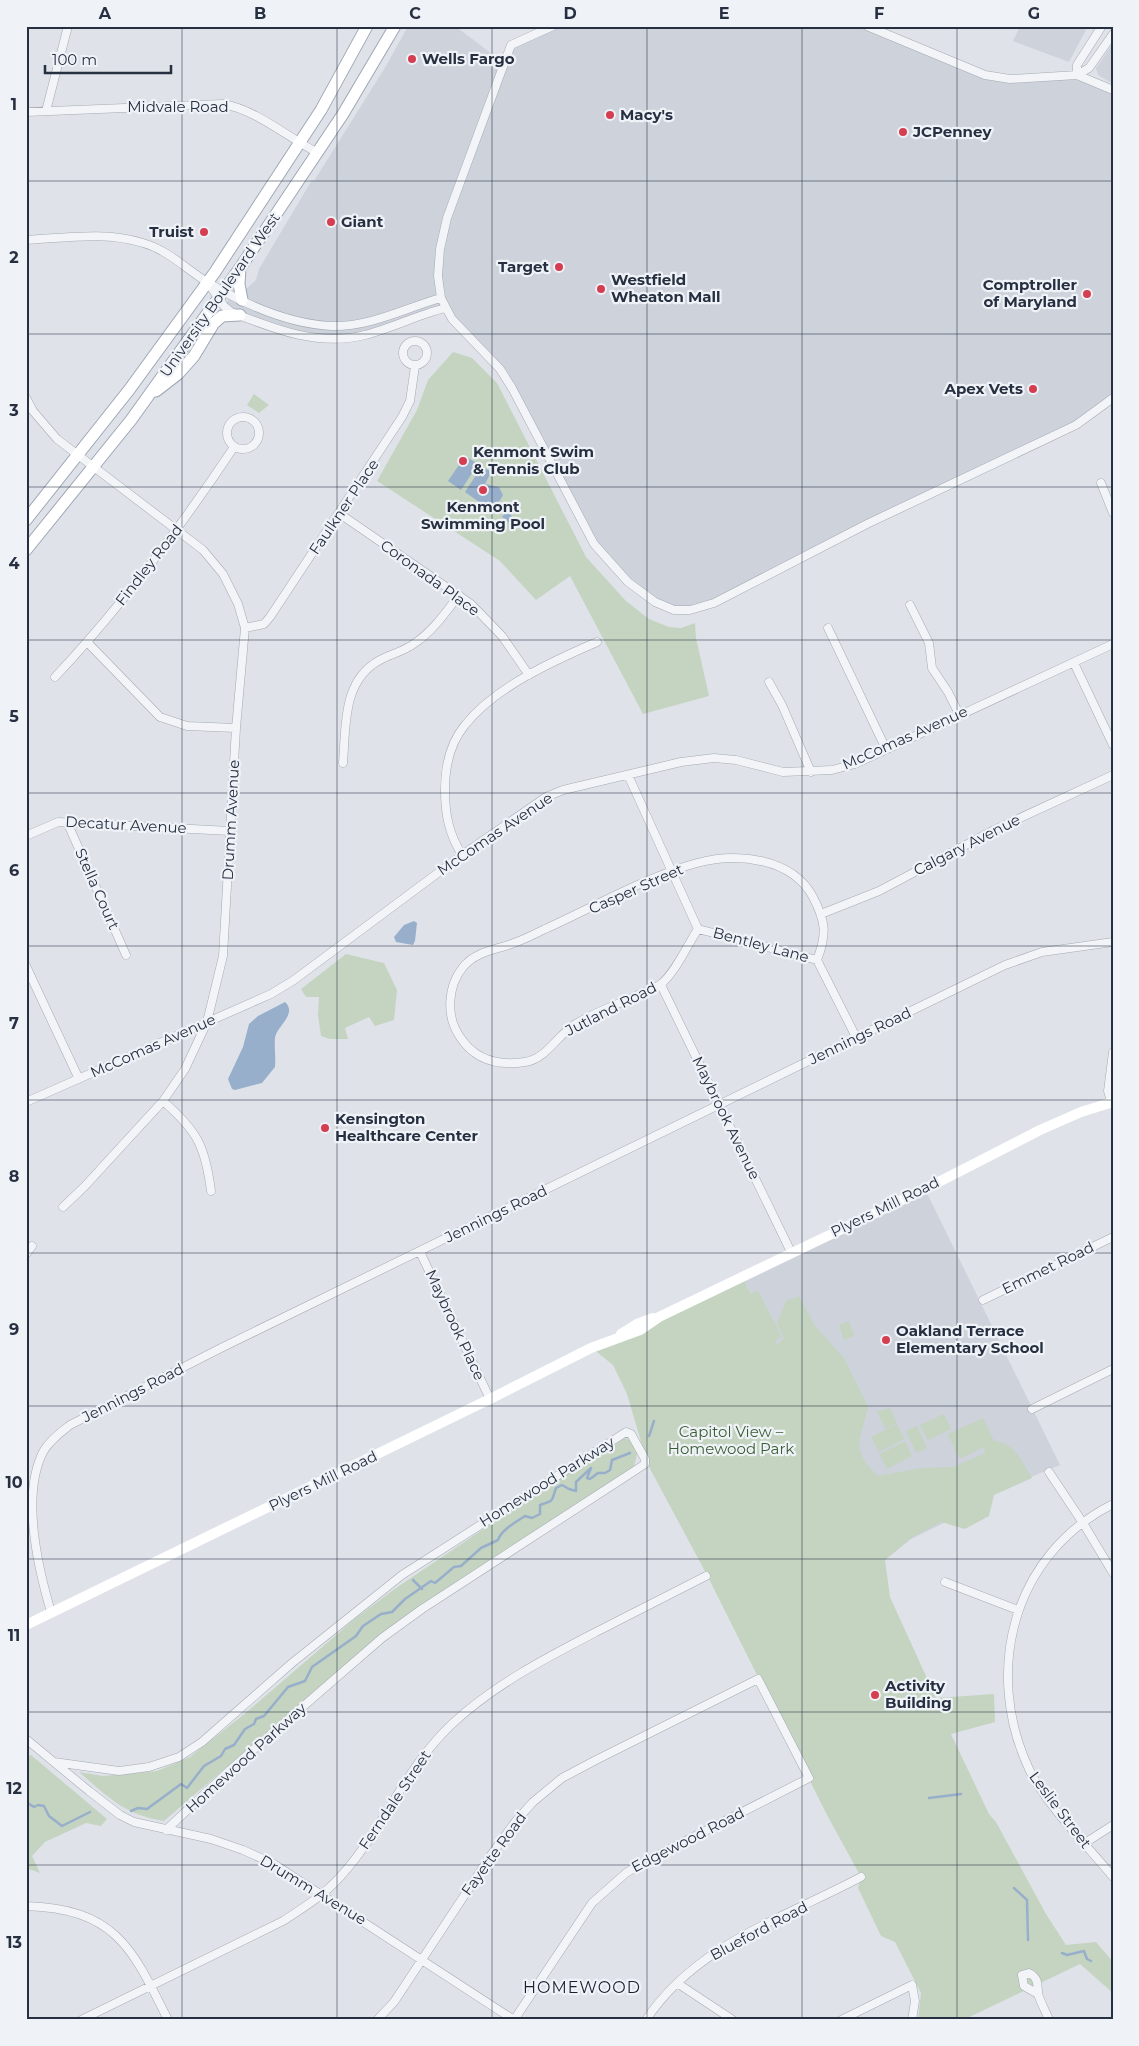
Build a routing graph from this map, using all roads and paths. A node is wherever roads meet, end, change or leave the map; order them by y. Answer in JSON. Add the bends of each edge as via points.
{"nodes":[{"id":1,"x":68,"y":26,"type":"edge"},
{"id":2,"x":367,"y":26,"type":"edge"},
{"id":3,"x":395,"y":26,"type":"edge"},
{"id":4,"x":552,"y":26,"type":"edge"},
{"id":5,"x":867,"y":26,"type":"edge"},
{"id":6,"x":1102,"y":26,"type":"edge"},
{"id":7,"x":1113,"y":34,"type":"edge"},
{"id":8,"x":1077,"y":74,"type":"junction"},
{"id":9,"x":1113,"y":90,"type":"edge"},
{"id":10,"x":46,"y":111,"type":"junction"},
{"id":11,"x":26,"y":112,"type":"edge"},
{"id":12,"x":300,"y":144,"type":"junction"},
{"id":13,"x":318,"y":153,"type":"junction"},
{"id":14,"x":26,"y":240,"type":"edge"},
{"id":15,"x":240,"y":268,"type":"junction"},
{"id":16,"x":207,"y":282,"type":"junction"},
{"id":17,"x":221,"y":294,"type":"junction"},
{"id":18,"x":441,"y":298,"type":"junction"},
{"id":19,"x":242,"y":300,"type":"junction"},
{"id":20,"x":445,"y":308,"type":"junction"},
{"id":21,"x":240,"y":315,"type":"junction"},
{"id":22,"x":416,"y":366,"type":"dead end"},
{"id":23,"x":150,"y":394,"type":"junction"},
{"id":24,"x":26,"y":398,"type":"edge"},
{"id":25,"x":1113,"y":398,"type":"edge"},
{"id":26,"x":234,"y":447,"type":"junction"},
{"id":27,"x":76,"y":455,"type":"junction"},
{"id":28,"x":92,"y":466,"type":"junction"},
{"id":29,"x":1101,"y":483,"type":"dead end"},
{"id":30,"x":1113,"y":513,"type":"edge"},
{"id":31,"x":340,"y":514,"type":"junction"},
{"id":32,"x":26,"y":520,"type":"edge"},
{"id":33,"x":178,"y":531,"type":"junction"},
{"id":34,"x":26,"y":550,"type":"edge"},
{"id":35,"x":459,"y":595,"type":"junction"},
{"id":36,"x":910,"y":605,"type":"dead end"},
{"id":37,"x":245,"y":628,"type":"junction"},
{"id":38,"x":828,"y":628,"type":"dead end"},
{"id":39,"x":88,"y":642,"type":"junction"},
{"id":40,"x":597,"y":642,"type":"dead end"},
{"id":41,"x":1113,"y":644,"type":"edge"},
{"id":42,"x":1074,"y":663,"type":"junction"},
{"id":43,"x":529,"y":675,"type":"junction"},
{"id":44,"x":55,"y":677,"type":"dead end"},
{"id":45,"x":769,"y":682,"type":"dead end"},
{"id":46,"x":959,"y":714,"type":"junction"},
{"id":47,"x":236,"y":728,"type":"junction"},
{"id":48,"x":1113,"y":746,"type":"edge"},
{"id":49,"x":886,"y":749,"type":"junction"},
{"id":50,"x":343,"y":763,"type":"dead end"},
{"id":51,"x":811,"y":772,"type":"junction"},
{"id":52,"x":628,"y":774,"type":"junction"},
{"id":53,"x":1113,"y":775,"type":"edge"},
{"id":54,"x":67,"y":822,"type":"junction"},
{"id":55,"x":230,"y":831,"type":"junction"},
{"id":56,"x":26,"y":836,"type":"edge"},
{"id":57,"x":462,"y":855,"type":"junction"},
{"id":58,"x":671,"y":871,"type":"junction"},
{"id":59,"x":822,"y":914,"type":"junction"},
{"id":60,"x":698,"y":929,"type":"junction"},
{"id":61,"x":1113,"y":942,"type":"edge"},
{"id":62,"x":126,"y":956,"type":"dead end"},
{"id":63,"x":818,"y":960,"type":"junction"},
{"id":64,"x":26,"y":966,"type":"edge"},
{"id":65,"x":456,"y":977,"type":"joint"},
{"id":66,"x":661,"y":984,"type":"junction"},
{"id":67,"x":207,"y":1022,"type":"junction"},
{"id":68,"x":856,"y":1037,"type":"junction"},
{"id":69,"x":1113,"y":1052,"type":"edge"},
{"id":70,"x":78,"y":1078,"type":"junction"},
{"id":71,"x":163,"y":1101,"type":"junction"},
{"id":72,"x":26,"y":1102,"type":"edge"},
{"id":73,"x":1112,"y":1103,"type":"edge"},
{"id":74,"x":719,"y":1105,"type":"junction"},
{"id":75,"x":211,"y":1191,"type":"dead end"},
{"id":76,"x":63,"y":1207,"type":"dead end"},
{"id":77,"x":1113,"y":1237,"type":"edge"},
{"id":78,"x":32,"y":1246,"type":"dead end"},
{"id":79,"x":420,"y":1252,"type":"junction"},
{"id":80,"x":791,"y":1252,"type":"junction"},
{"id":81,"x":26,"y":1254,"type":"edge"},
{"id":82,"x":983,"y":1300,"type":"dead end"},
{"id":83,"x":1113,"y":1369,"type":"edge"},
{"id":84,"x":490,"y":1399,"type":"junction"},
{"id":85,"x":1032,"y":1409,"type":"dead end"},
{"id":86,"x":1049,"y":1472,"type":"dead end"},
{"id":87,"x":1113,"y":1504,"type":"edge"},
{"id":88,"x":1083,"y":1522,"type":"junction"},
{"id":89,"x":1113,"y":1573,"type":"edge"},
{"id":90,"x":706,"y":1576,"type":"dead end"},
{"id":91,"x":945,"y":1582,"type":"dead end"},
{"id":92,"x":1018,"y":1610,"type":"junction"},
{"id":93,"x":51,"y":1612,"type":"junction"},
{"id":94,"x":26,"y":1625,"type":"edge"},
{"id":95,"x":26,"y":1739,"type":"edge"},
{"id":96,"x":54,"y":1762,"type":"junction"},
{"id":97,"x":809,"y":1778,"type":"joint"},
{"id":98,"x":1113,"y":1825,"type":"edge"},
{"id":99,"x":166,"y":1830,"type":"junction"},
{"id":100,"x":1085,"y":1843,"type":"junction"},
{"id":101,"x":861,"y":1877,"type":"dead end"},
{"id":102,"x":1113,"y":1877,"type":"edge"},
{"id":103,"x":323,"y":1893,"type":"junction"},
{"id":104,"x":26,"y":1906,"type":"edge"},
{"id":105,"x":423,"y":1959,"type":"junction"},
{"id":106,"x":677,"y":1983,"type":"junction"},
{"id":107,"x":151,"y":1986,"type":"junction"},
{"id":108,"x":1038,"y":1994,"type":"dead end"},
{"id":109,"x":81,"y":2020,"type":"edge"},
{"id":110,"x":168,"y":2020,"type":"edge"},
{"id":111,"x":377,"y":2020,"type":"edge"},
{"id":112,"x":514,"y":2020,"type":"edge"},
{"id":113,"x":646,"y":2020,"type":"edge"},
{"id":114,"x":733,"y":2020,"type":"edge"},
{"id":115,"x":841,"y":2020,"type":"edge"},
{"id":116,"x":912,"y":2020,"type":"edge"},
{"id":117,"x":1049,"y":2020,"type":"edge"}],
"edges":[{"from":1,"to":10,"type":"street"},
{"from":2,"to":12,"type":"main road","name":"University Boulevard West"},
{"from":3,"to":13,"type":"main road","name":"University Boulevard West"},
{"from":4,"to":18,"type":"street","via":[[511,45],[447,218],[440,249],[438,276]]},
{"from":5,"to":8,"type":"street","via":[[985,75],[1010,79]]},
{"from":6,"to":8,"type":"street","via":[[1077,65]]},
{"from":7,"to":8,"type":"street","via":[[1089,68]]},
{"from":8,"to":9,"type":"street"},
{"from":10,"to":11,"type":"street","name":"Midvale Road"},
{"from":10,"to":12,"type":"street","name":"Midvale Road","via":[[223,104],[248,112]]},
{"from":12,"to":13,"type":"street","name":"Midvale Road"},
{"from":12,"to":16,"type":"main road","name":"University Boulevard West"},
{"from":13,"to":15,"type":"main road","name":"University Boulevard West"},
{"from":14,"to":16,"type":"street","via":[[124,238],[164,252]]},
{"from":15,"to":17,"type":"main road","name":"University Boulevard West"},
{"from":15,"to":19,"type":"main road"},
{"from":16,"to":17,"type":"street"},
{"from":16,"to":27,"type":"main road","name":"University Boulevard West","via":[[129,390]]},
{"from":17,"to":19,"type":"street"},
{"from":17,"to":21,"type":"street","via":[[224,306]]},
{"from":17,"to":23,"type":"main road","name":"University Boulevard West"},
{"from":18,"to":19,"type":"street","via":[[356,325],[333,326],[307,324]]},
{"from":18,"to":20,"type":"street"},
{"from":20,"to":21,"type":"street","via":[[363,336],[328,339],[300,336]]},
{"from":20,"to":25,"type":"street","via":[[512,388],[594,544],[628,582],[655,602],[674,610],[690,610],[714,602],[867,524],[1076,425]]},
{"from":21,"to":23,"type":"main road","via":[[222,316],[214,323],[194,356],[178,374]]},
{"from":22,"to":31,"type":"street","name":"Faulkner Place","via":[[412,394],[402,417]]},
{"from":23,"to":28,"type":"main road","name":"University Boulevard West"},
{"from":24,"to":27,"type":"street","name":"Drumm Avenue","via":[[56,439]]},
{"from":26,"to":26,"type":"street","via":[[245,449],[257,441],[259,430],[249,418],[239,418],[230,424],[226,434]]},
{"from":26,"to":33,"type":"street","name":"Findley Road"},
{"from":27,"to":28,"type":"street","name":"Drumm Avenue"},
{"from":27,"to":32,"type":"main road","name":"University Boulevard West"},
{"from":28,"to":33,"type":"street","name":"Drumm Avenue"},
{"from":28,"to":34,"type":"main road","name":"University Boulevard West"},
{"from":29,"to":30,"type":"street"},
{"from":31,"to":35,"type":"street","name":"Coronada Place"},
{"from":31,"to":37,"type":"street","name":"Faulkner Place","via":[[270,617],[264,624]]},
{"from":33,"to":37,"type":"street","name":"Drumm Avenue","via":[[203,550],[223,574],[238,604]]},
{"from":33,"to":39,"type":"street","name":"Findley Road"},
{"from":35,"to":43,"type":"street","name":"Coronada Place","via":[[502,636]]},
{"from":35,"to":50,"type":"street","via":[[414,644],[378,660],[362,674],[347,705]]},
{"from":36,"to":46,"type":"street","via":[[928,643],[932,668]]},
{"from":37,"to":47,"type":"street","name":"Drumm Avenue"},
{"from":38,"to":49,"type":"street"},
{"from":39,"to":44,"type":"street","name":"Findley Road"},
{"from":39,"to":47,"type":"street","via":[[160,717],[187,726]]},
{"from":40,"to":43,"type":"street"},
{"from":41,"to":42,"type":"street","name":"McComas Avenue"},
{"from":42,"to":46,"type":"street","name":"McComas Avenue"},
{"from":42,"to":48,"type":"street"},
{"from":43,"to":57,"type":"street","via":[[487,704],[464,726],[452,746],[445,778],[445,811],[451,837]]},
{"from":45,"to":51,"type":"street"},
{"from":46,"to":49,"type":"street","name":"McComas Avenue"},
{"from":47,"to":55,"type":"street","name":"Drumm Avenue"},
{"from":49,"to":51,"type":"street","name":"McComas Avenue","via":[[855,764]]},
{"from":51,"to":52,"type":"street","name":"McComas Avenue","via":[[783,772],[714,758]]},
{"from":52,"to":57,"type":"street","name":"McComas Avenue","via":[[546,797]]},
{"from":52,"to":58,"type":"street","name":"Bentley Lane"},
{"from":53,"to":59,"type":"street","name":"Calgary Avenue","via":[[994,830],[879,891]]},
{"from":54,"to":55,"type":"street","name":"Decatur Avenue"},
{"from":54,"to":56,"type":"street","name":"Decatur Avenue","via":[[43,827]]},
{"from":54,"to":62,"type":"street","name":"Stella Court"},
{"from":55,"to":67,"type":"street","name":"Drumm Avenue","via":[[223,956]]},
{"from":57,"to":67,"type":"street","name":"McComas Avenue","via":[[294,980],[271,994]]},
{"from":58,"to":59,"type":"street","name":"Casper Street","via":[[699,862],[726,859],[771,864],[800,881]]},
{"from":58,"to":60,"type":"street","name":"Bentley Lane"},
{"from":58,"to":65,"type":"street","name":"Casper Street","via":[[516,942],[475,956]]},
{"from":59,"to":63,"type":"street","name":"Casper Street","via":[[825,940]]},
{"from":60,"to":63,"type":"street","name":"Bentley Lane"},
{"from":60,"to":66,"type":"street","name":"Jutland Road"},
{"from":61,"to":68,"type":"street","name":"Jennings Road","via":[[1042,952],[1005,965]]},
{"from":63,"to":68,"type":"street","name":"Bentley Lane"},
{"from":64,"to":70,"type":"street"},
{"from":65,"to":66,"type":"street","name":"Jutland Road","via":[[450,991],[452,1026],[475,1054],[492,1062],[509,1063],[528,1062],[542,1055],[560,1035],[576,1024]]},
{"from":66,"to":74,"type":"street","name":"Maybrook Avenue"},
{"from":67,"to":70,"type":"street","name":"McComas Avenue"},
{"from":67,"to":71,"type":"street","name":"Drumm Avenue","via":[[188,1063]]},
{"from":68,"to":74,"type":"street","name":"Jennings Road"},
{"from":69,"to":73,"type":"street","via":[[1108,1091]]},
{"from":70,"to":72,"type":"street","name":"McComas Avenue"},
{"from":71,"to":75,"type":"street","via":[[184,1119],[195,1134],[205,1158]]},
{"from":71,"to":76,"type":"street","name":"Drumm Avenue"},
{"from":73,"to":80,"type":"street","name":"Plyers Mill Road","via":[[1040,1130]]},
{"from":74,"to":79,"type":"street","name":"Jennings Road"},
{"from":74,"to":80,"type":"street","name":"Maybrook Avenue"},
{"from":77,"to":82,"type":"street","name":"Emmet Road"},
{"from":78,"to":81,"type":"street"},
{"from":79,"to":84,"type":"street","name":"Maybrook Place"},
{"from":79,"to":93,"type":"street","name":"Jennings Road","via":[[78,1420],[52,1440],[38,1463],[34,1512],[36,1547]]},
{"from":80,"to":84,"type":"street","name":"Plyers Mill Road","via":[[659,1317],[636,1324]]},
{"from":83,"to":85,"type":"street"},
{"from":84,"to":93,"type":"street","name":"Plyers Mill Road"},
{"from":86,"to":88,"type":"street"},
{"from":87,"to":88,"type":"street","name":"Leslie Street"},
{"from":88,"to":89,"type":"street"},
{"from":88,"to":92,"type":"street","name":"Leslie Street","via":[[1048,1558]]},
{"from":90,"to":103,"type":"street","name":"Ferndale Street","via":[[568,1646],[490,1692],[451,1725],[423,1756],[355,1859]]},
{"from":91,"to":92,"type":"street"},
{"from":92,"to":100,"type":"street","name":"Leslie Street","via":[[1006,1676],[1015,1734],[1030,1770]]},
{"from":93,"to":94,"type":"street","name":"Plyers Mill Road"},
{"from":95,"to":96,"type":"street","name":"Drumm Avenue"},
{"from":96,"to":99,"type":"street","name":"Drumm Avenue","via":[[120,1815],[141,1825]]},
{"from":96,"to":99,"type":"street","name":"Homewood Parkway","via":[[119,1771],[149,1767],[179,1757],[202,1742],[292,1663],[402,1575],[626,1432],[631,1434],[646,1459],[645,1464],[382,1638]]},
{"from":97,"to":105,"type":"street","name":"Fayette Road","via":[[758,1679],[596,1760],[549,1788],[515,1822]]},
{"from":97,"to":112,"type":"street","name":"Edgewood Road","via":[[622,1876],[592,1903]]},
{"from":98,"to":100,"type":"street"},
{"from":99,"to":103,"type":"street","name":"Drumm Avenue","via":[[211,1839],[243,1850]]},
{"from":100,"to":102,"type":"street","name":"Leslie Street"},
{"from":101,"to":106,"type":"street","name":"Blueford Road","via":[[710,1954]]},
{"from":103,"to":105,"type":"street","name":"Drumm Avenue"},
{"from":103,"to":107,"type":"street","name":"Ferndale Street","via":[[283,1921]]},
{"from":104,"to":107,"type":"street","via":[[73,1911],[106,1927],[135,1956]]},
{"from":105,"to":111,"type":"street","name":"Fayette Road","via":[[394,2002]]},
{"from":105,"to":112,"type":"street","name":"Drumm Avenue"},
{"from":106,"to":113,"type":"street","name":"Blueford Road"},
{"from":106,"to":114,"type":"street"},
{"from":107,"to":109,"type":"street","name":"Ferndale Street"},
{"from":107,"to":110,"type":"street"},
{"from":108,"to":117,"type":"street"},
{"from":115,"to":116,"type":"street","via":[[912,1985],[915,2001]]}]}
